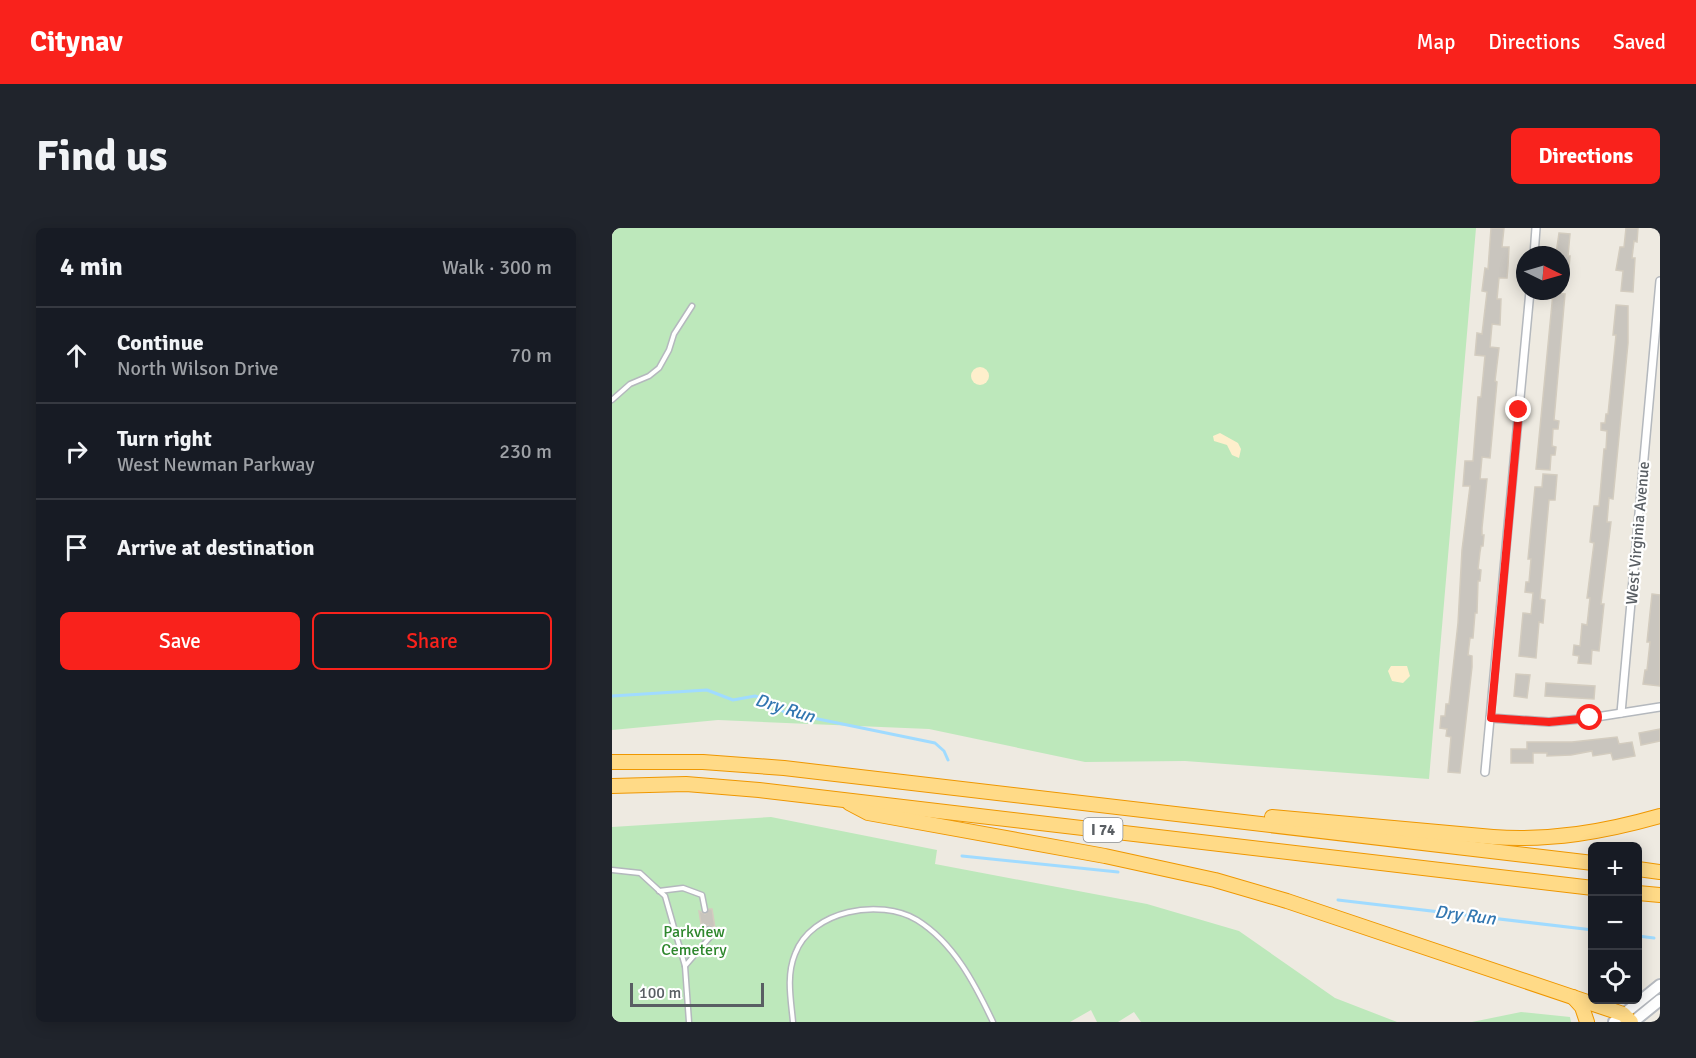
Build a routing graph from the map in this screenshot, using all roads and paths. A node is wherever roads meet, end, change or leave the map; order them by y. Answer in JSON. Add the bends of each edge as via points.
{"nodes":[{"id":1,"x":1536,"y":228,"type":"edge"},
{"id":2,"x":1535,"y":246,"type":"edge"},
{"id":3,"x":1660,"y":281,"type":"edge"},
{"id":4,"x":1529,"y":300,"type":"edge"},
{"id":5,"x":692,"y":306,"type":"dead end"},
{"id":6,"x":612,"y":400,"type":"edge"},
{"id":7,"x":1660,"y":707,"type":"edge"},
{"id":8,"x":1621,"y":713,"type":"junction"},
{"id":9,"x":1491,"y":718,"type":"junction"},
{"id":10,"x":612,"y":762,"type":"edge"},
{"id":11,"x":1485,"y":772,"type":"dead end"},
{"id":12,"x":612,"y":786,"type":"edge"},
{"id":13,"x":842,"y":799,"type":"junction"},
{"id":14,"x":1058,"y":800,"type":"junction"},
{"id":15,"x":1660,"y":816,"type":"edge"},
{"id":16,"x":1588,"y":862,"type":"edge"},
{"id":17,"x":612,"y":870,"type":"edge"},
{"id":18,"x":1642,"y":870,"type":"edge"},
{"id":19,"x":1660,"y":872,"type":"edge"},
{"id":20,"x":1588,"y":887,"type":"edge"},
{"id":21,"x":659,"y":891,"type":"junction"},
{"id":22,"x":1642,"y":893,"type":"edge"},
{"id":23,"x":1660,"y":895,"type":"edge"},
{"id":24,"x":705,"y":910,"type":"dead end"},
{"id":25,"x":709,"y":929,"type":"dead end"},
{"id":26,"x":685,"y":966,"type":"junction"},
{"id":27,"x":1660,"y":985,"type":"edge"},
{"id":28,"x":1573,"y":997,"type":"junction"},
{"id":29,"x":1660,"y":1000,"type":"edge"},
{"id":30,"x":1625,"y":1020,"type":"edge"},
{"id":31,"x":688,"y":1022,"type":"edge"},
{"id":32,"x":793,"y":1022,"type":"edge"},
{"id":33,"x":993,"y":1022,"type":"edge"},
{"id":34,"x":1587,"y":1022,"type":"edge"}],
"edges":[{"from":1,"to":2,"type":"street"},
{"from":3,"to":8,"type":"street","name":"West Virginia Avenue"},
{"from":4,"to":9,"type":"street"},
{"from":5,"to":6,"type":"lane","via":[[659,368],[630,384]]},
{"from":7,"to":8,"type":"street"},
{"from":8,"to":9,"type":"street","via":[[1549,722]]},
{"from":9,"to":11,"type":"street"},
{"from":10,"to":14,"type":"highway","number":"I 74","via":[[774,767]]},
{"from":12,"to":13,"type":"highway","number":"I 74","via":[[686,784]]},
{"from":13,"to":20,"type":"highway","number":"I 74"},
{"from":13,"to":28,"type":"highway","via":[[868,813],[1105,856],[1221,882]]},
{"from":14,"to":15,"type":"highway","via":[[1512,838],[1584,834]]},
{"from":14,"to":16,"type":"highway","number":"I 74"},
{"from":17,"to":21,"type":"lane","via":[[640,873]]},
{"from":18,"to":19,"type":"highway"},
{"from":21,"to":24,"type":"lane","via":[[683,888],[702,895]]},
{"from":21,"to":26,"type":"lane","via":[[665,896]]},
{"from":22,"to":23,"type":"highway"},
{"from":25,"to":26,"type":"lane","via":[[711,936]]},
{"from":26,"to":31,"type":"lane"},
{"from":27,"to":30,"type":"main road"},
{"from":28,"to":30,"type":"highway"},
{"from":28,"to":34,"type":"highway"},
{"from":29,"to":30,"type":"main road"},
{"from":32,"to":33,"type":"lane","via":[[789,978],[795,953],[809,932],[830,919],[857,910],[891,910],[916,920],[938,936],[977,988]]}]}
